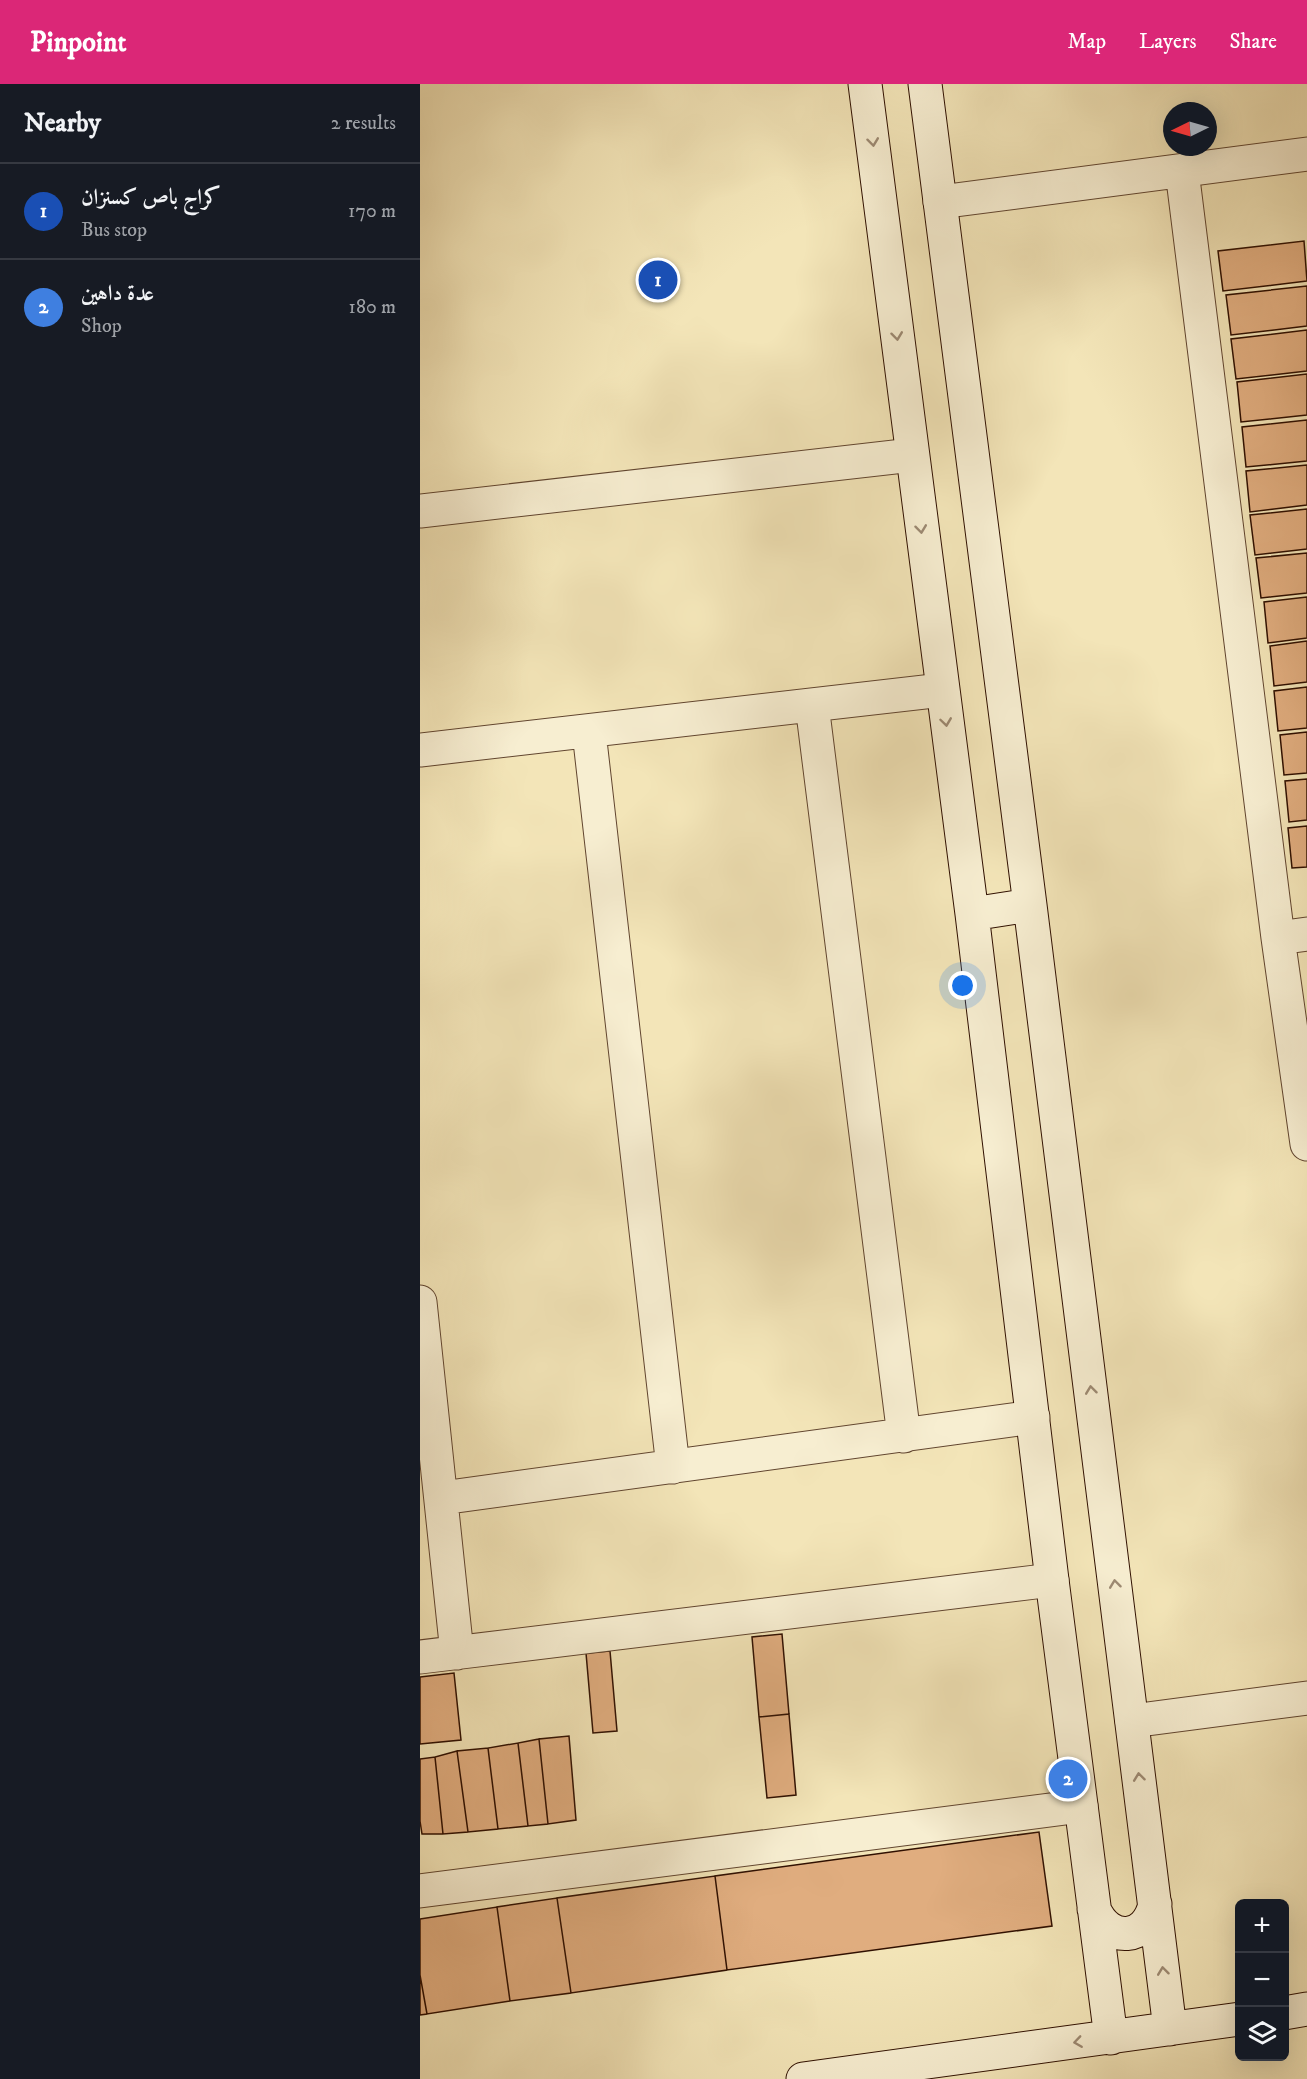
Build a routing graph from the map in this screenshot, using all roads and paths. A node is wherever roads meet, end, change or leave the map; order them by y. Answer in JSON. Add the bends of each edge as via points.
{"nodes":[{"id":1,"x":865,"y":84,"type":"edge"},
{"id":2,"x":925,"y":84,"type":"edge"},
{"id":3,"x":1307,"y":154,"type":"edge"},
{"id":4,"x":1182,"y":171,"type":"junction"},
{"id":5,"x":940,"y":202,"type":"junction"},
{"id":6,"x":912,"y":455,"type":"junction"},
{"id":7,"x":420,"y":511,"type":"edge"},
{"id":8,"x":942,"y":690,"type":"junction"},
{"id":9,"x":812,"y":705,"type":"junction"},
{"id":10,"x":589,"y":732,"type":"junction"},
{"id":11,"x":420,"y":750,"type":"edge"},
{"id":12,"x":1030,"y":905,"type":"junction"},
{"id":13,"x":972,"y":914,"type":"junction"},
{"id":14,"x":1292,"y":936,"type":"edge"},
{"id":15,"x":1307,"y":1144,"type":"edge"},
{"id":16,"x":420,"y":1302,"type":"edge"},
{"id":17,"x":1033,"y":1417,"type":"junction"},
{"id":18,"x":904,"y":1436,"type":"junction"},
{"id":19,"x":673,"y":1467,"type":"junction"},
{"id":20,"x":442,"y":1498,"type":"junction"},
{"id":21,"x":1052,"y":1580,"type":"junction"},
{"id":22,"x":457,"y":1653,"type":"junction"},
{"id":23,"x":420,"y":1657,"type":"edge"},
{"id":24,"x":1307,"y":1698,"type":"edge"},
{"id":25,"x":1132,"y":1720,"type":"junction"},
{"id":26,"x":1082,"y":1806,"type":"junction"},
{"id":27,"x":420,"y":1891,"type":"edge"},
{"id":28,"x":1155,"y":1904,"type":"junction"},
{"id":29,"x":1094,"y":1909,"type":"junction"},
{"id":30,"x":1307,"y":2009,"type":"edge"},
{"id":31,"x":1289,"y":2012,"type":"edge"},
{"id":32,"x":1235,"y":2020,"type":"edge"},
{"id":33,"x":1170,"y":2029,"type":"junction"},
{"id":34,"x":1111,"y":2038,"type":"junction"},
{"id":35,"x":803,"y":2079,"type":"edge"}],
"edges":[{"from":1,"to":6,"type":"street","one_way":true},
{"from":2,"to":5,"type":"street"},
{"from":3,"to":4,"type":"street"},
{"from":4,"to":5,"type":"street"},
{"from":4,"to":14,"type":"street"},
{"from":5,"to":12,"type":"street"},
{"from":6,"to":7,"type":"street"},
{"from":6,"to":8,"type":"street","one_way":true},
{"from":8,"to":9,"type":"street"},
{"from":8,"to":13,"type":"street","one_way":true},
{"from":9,"to":10,"type":"street"},
{"from":9,"to":18,"type":"street"},
{"from":10,"to":11,"type":"street"},
{"from":10,"to":19,"type":"street"},
{"from":12,"to":13,"type":"street"},
{"from":25,"to":12,"type":"street","one_way":true},
{"from":13,"to":17,"type":"street"},
{"from":14,"to":15,"type":"street"},
{"from":16,"to":20,"type":"street"},
{"from":17,"to":18,"type":"street"},
{"from":17,"to":21,"type":"street"},
{"from":18,"to":19,"type":"street"},
{"from":19,"to":20,"type":"street"},
{"from":20,"to":22,"type":"street"},
{"from":21,"to":22,"type":"street"},
{"from":21,"to":26,"type":"street"},
{"from":22,"to":23,"type":"street"},
{"from":24,"to":25,"type":"street"},
{"from":28,"to":25,"type":"street","one_way":true},
{"from":26,"to":27,"type":"street"},
{"from":26,"to":29,"type":"street"},
{"from":28,"to":29,"type":"street","via":[[1146,1924],[1127,1934],[1106,1928]]},
{"from":33,"to":28,"type":"street","one_way":true},
{"from":29,"to":34,"type":"street"},
{"from":30,"to":31,"type":"street"},
{"from":32,"to":33,"type":"street"},
{"from":33,"to":34,"type":"street"},
{"from":34,"to":35,"type":"street","one_way":true}]}
